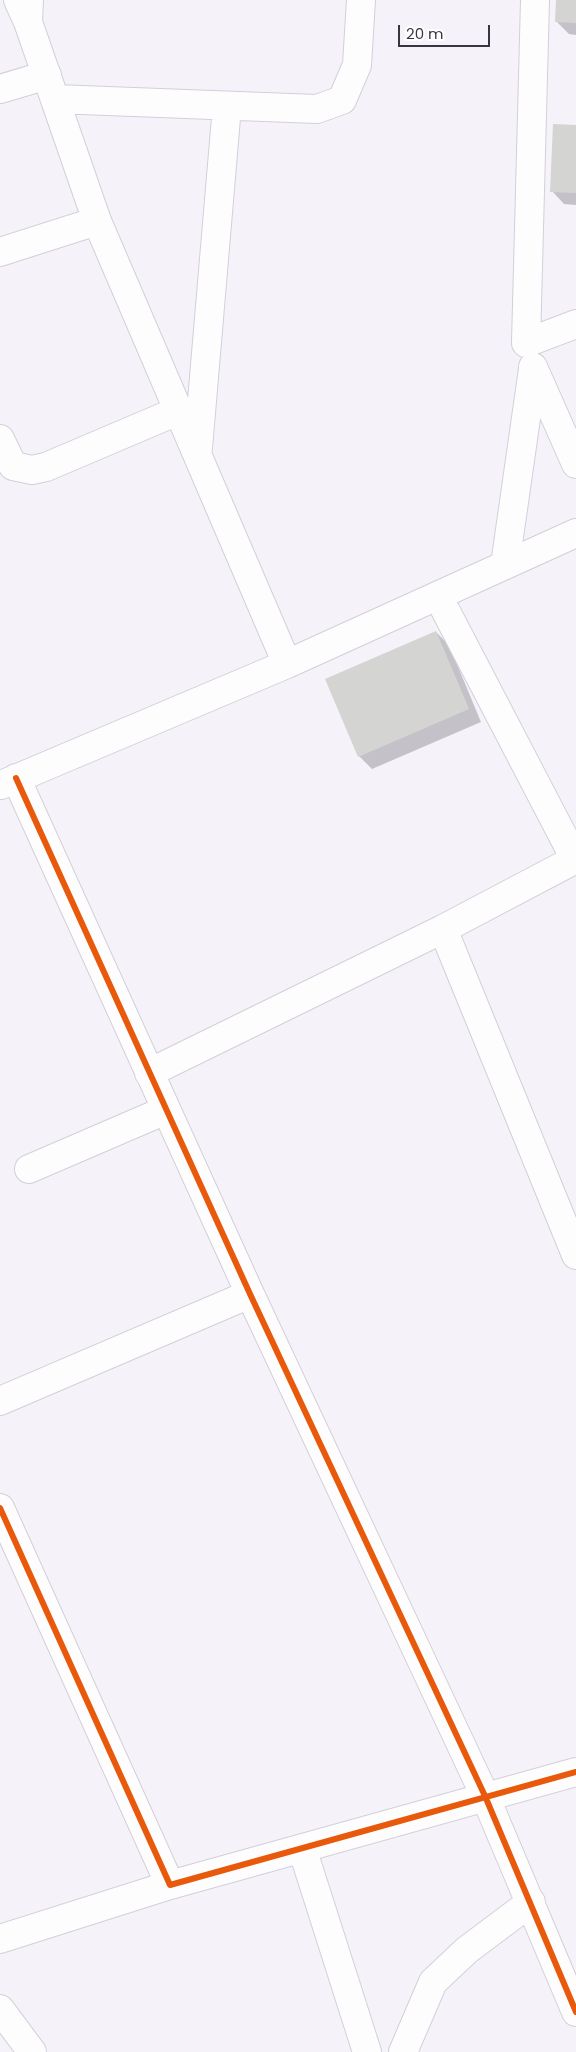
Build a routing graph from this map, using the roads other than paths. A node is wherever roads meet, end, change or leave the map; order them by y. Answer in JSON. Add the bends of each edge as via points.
{"nodes":[{"id":1,"x":361,"y":0,"type":"edge"},
{"id":2,"x":535,"y":0,"type":"edge"},
{"id":3,"x":25,"y":7,"type":"edge"},
{"id":4,"x":51,"y":87,"type":"junction"},
{"id":5,"x":0,"y":89,"type":"edge"},
{"id":6,"x":227,"y":106,"type":"junction"},
{"id":7,"x":97,"y":220,"type":"junction"},
{"id":8,"x":0,"y":252,"type":"edge"},
{"id":9,"x":576,"y":324,"type":"edge"},
{"id":10,"x":526,"y":343,"type":"junction"},
{"id":11,"x":533,"y":369,"type":"junction"},
{"id":12,"x":180,"y":410,"type":"junction"},
{"id":13,"x":0,"y":439,"type":"edge"},
{"id":14,"x":198,"y":452,"type":"junction"},
{"id":15,"x":576,"y":464,"type":"edge"},
{"id":16,"x":576,"y":533,"type":"edge"},
{"id":17,"x":505,"y":565,"type":"junction"},
{"id":18,"x":438,"y":596,"type":"junction"},
{"id":19,"x":287,"y":664,"type":"junction"},
{"id":20,"x":8,"y":781,"type":"edge"},
{"id":21,"x":576,"y":859,"type":"edge"},
{"id":22,"x":442,"y":929,"type":"junction"},
{"id":23,"x":149,"y":1073,"type":"junction"},
{"id":24,"x":166,"y":1110,"type":"junction"},
{"id":25,"x":29,"y":1169,"type":"dead end"},
{"id":26,"x":576,"y":1255,"type":"edge"},
{"id":27,"x":250,"y":1294,"type":"junction"},
{"id":28,"x":0,"y":1401,"type":"edge"},
{"id":29,"x":0,"y":1508,"type":"edge"},
{"id":30,"x":576,"y":1772,"type":"edge"},
{"id":31,"x":485,"y":1796,"type":"junction"},
{"id":32,"x":302,"y":1848,"type":"junction"},
{"id":33,"x":170,"y":1885,"type":"junction"},
{"id":34,"x":531,"y":1902,"type":"junction"},
{"id":35,"x":0,"y":1939,"type":"edge"},
{"id":36,"x":0,"y":2009,"type":"edge"},
{"id":37,"x":576,"y":2012,"type":"edge"},
{"id":38,"x":32,"y":2052,"type":"edge"},
{"id":39,"x":368,"y":2052,"type":"edge"},
{"id":40,"x":404,"y":2052,"type":"edge"}],
"edges":[{"from":1,"to":6,"type":"street","via":[[357,65],[342,100],[317,109]]},
{"from":2,"to":10,"type":"street"},
{"from":3,"to":4,"type":"street"},
{"from":4,"to":5,"type":"street"},
{"from":4,"to":6,"type":"street"},
{"from":4,"to":7,"type":"street"},
{"from":6,"to":14,"type":"street"},
{"from":7,"to":8,"type":"street"},
{"from":7,"to":12,"type":"street"},
{"from":9,"to":10,"type":"street"},
{"from":10,"to":11,"type":"street"},
{"from":11,"to":15,"type":"street"},
{"from":11,"to":17,"type":"street"},
{"from":12,"to":13,"type":"street","via":[[32,470],[12,466]]},
{"from":12,"to":14,"type":"street"},
{"from":14,"to":19,"type":"street"},
{"from":16,"to":17,"type":"street"},
{"from":17,"to":18,"type":"street"},
{"from":18,"to":19,"type":"street"},
{"from":18,"to":21,"type":"street"},
{"from":19,"to":20,"type":"street"},
{"from":20,"to":23,"type":"street"},
{"from":21,"to":22,"type":"street"},
{"from":22,"to":23,"type":"street"},
{"from":22,"to":26,"type":"street"},
{"from":23,"to":24,"type":"street"},
{"from":24,"to":25,"type":"street"},
{"from":24,"to":27,"type":"street"},
{"from":27,"to":28,"type":"street"},
{"from":27,"to":31,"type":"street"},
{"from":29,"to":33,"type":"street"},
{"from":30,"to":31,"type":"street"},
{"from":31,"to":32,"type":"street"},
{"from":31,"to":34,"type":"street"},
{"from":32,"to":33,"type":"street"},
{"from":32,"to":39,"type":"street"},
{"from":33,"to":35,"type":"street"},
{"from":34,"to":37,"type":"street"},
{"from":34,"to":40,"type":"street","via":[[467,1950],[433,1982]]},
{"from":36,"to":38,"type":"street"}]}
